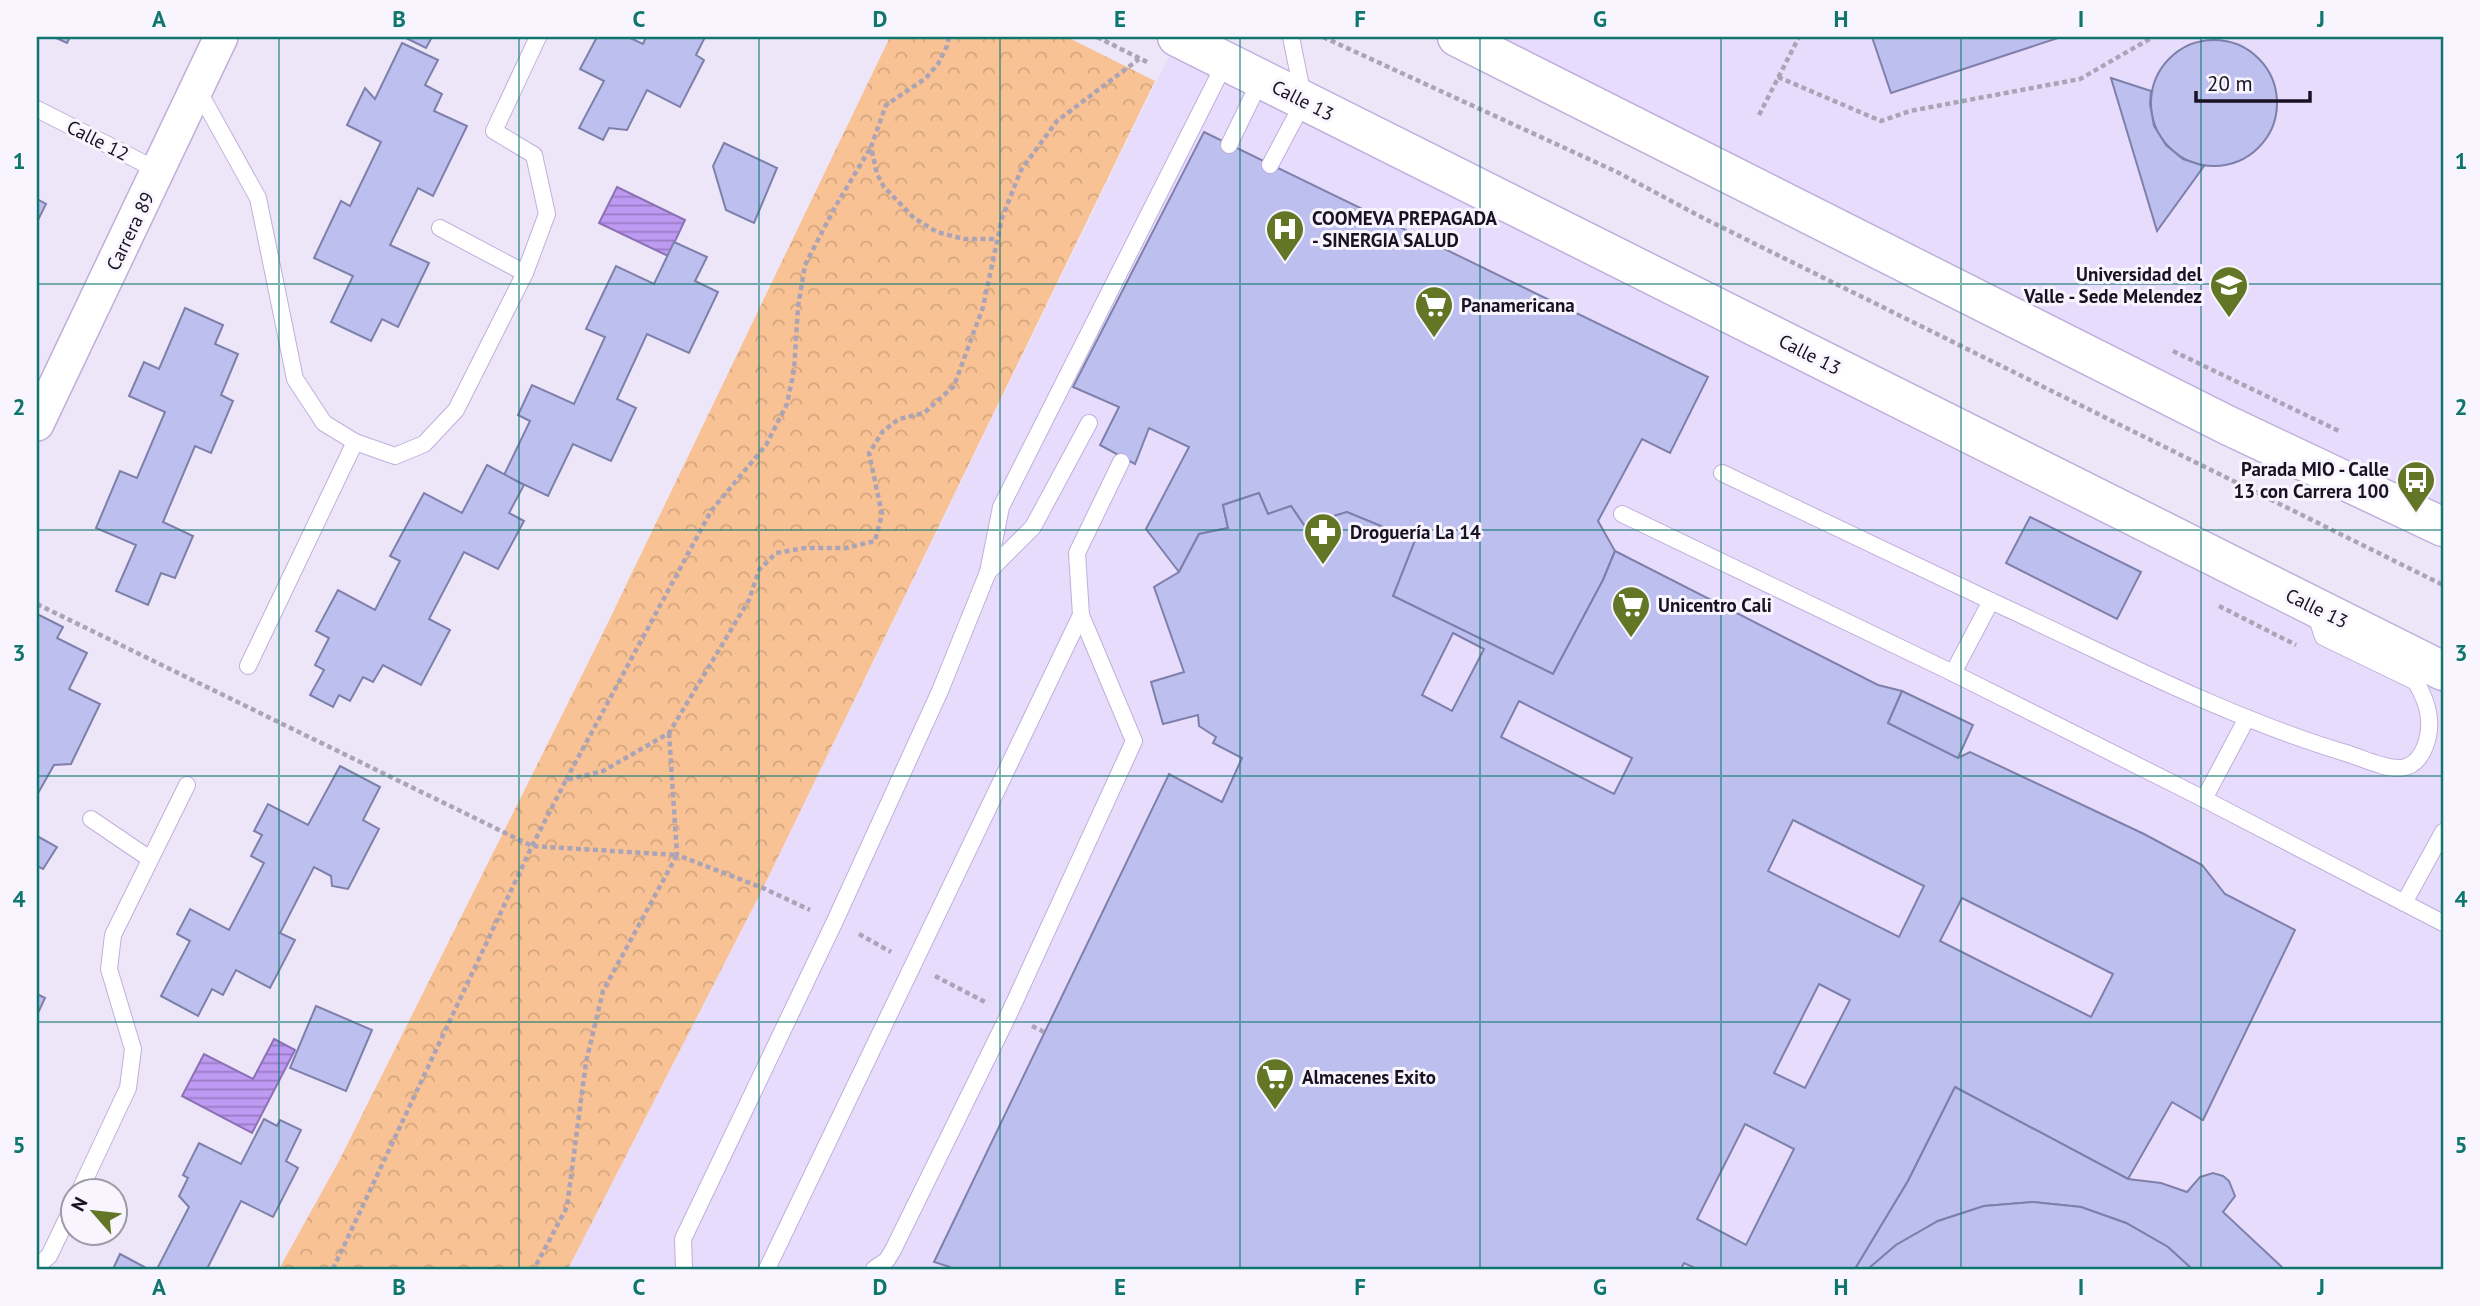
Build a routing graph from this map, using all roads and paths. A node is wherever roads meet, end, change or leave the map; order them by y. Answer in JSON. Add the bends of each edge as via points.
{"nodes":[{"id":1,"x":221,"y":37,"type":"edge"},
{"id":2,"x":538,"y":37,"type":"edge"},
{"id":3,"x":950,"y":37,"type":"edge"},
{"id":4,"x":1097,"y":37,"type":"edge"},
{"id":5,"x":1177,"y":37,"type":"edge"},
{"id":6,"x":1291,"y":37,"type":"edge"},
{"id":7,"x":1323,"y":37,"type":"edge"},
{"id":8,"x":1457,"y":37,"type":"edge"},
{"id":9,"x":1799,"y":37,"type":"edge"},
{"id":10,"x":2153,"y":37,"type":"edge"},
{"id":11,"x":1226,"y":61,"type":"junction"},
{"id":12,"x":1778,"y":77,"type":"junction"},
{"id":13,"x":1261,"y":79,"type":"junction"},
{"id":14,"x":197,"y":89,"type":"junction"},
{"id":15,"x":1304,"y":101,"type":"junction"},
{"id":16,"x":37,"y":109,"type":"edge"},
{"id":17,"x":1759,"y":115,"type":"dead end"},
{"id":18,"x":1229,"y":145,"type":"dead end"},
{"id":19,"x":871,"y":147,"type":"junction"},
{"id":20,"x":1270,"y":165,"type":"dead end"},
{"id":21,"x":159,"y":171,"type":"junction"},
{"id":22,"x":440,"y":228,"type":"dead end"},
{"id":23,"x":997,"y":239,"type":"junction"},
{"id":24,"x":525,"y":273,"type":"junction"},
{"id":25,"x":1089,"y":423,"type":"dead end"},
{"id":26,"x":37,"y":424,"type":"edge"},
{"id":27,"x":355,"y":442,"type":"junction"},
{"id":28,"x":1121,"y":462,"type":"dead end"},
{"id":29,"x":1722,"y":472,"type":"dead end"},
{"id":30,"x":1622,"y":514,"type":"dead end"},
{"id":31,"x":2443,"y":527,"type":"edge"},
{"id":32,"x":989,"y":572,"type":"junction"},
{"id":33,"x":2443,"y":585,"type":"edge"},
{"id":34,"x":1991,"y":601,"type":"junction"},
{"id":35,"x":37,"y":604,"type":"edge"},
{"id":36,"x":2313,"y":607,"type":"junction"},
{"id":37,"x":1081,"y":615,"type":"junction"},
{"id":38,"x":248,"y":666,"type":"dead end"},
{"id":39,"x":2443,"y":671,"type":"edge"},
{"id":40,"x":1953,"y":673,"type":"junction"},
{"id":41,"x":2246,"y":718,"type":"junction"},
{"id":42,"x":669,"y":733,"type":"junction"},
{"id":43,"x":566,"y":780,"type":"junction"},
{"id":44,"x":187,"y":785,"type":"dead end"},
{"id":45,"x":2204,"y":799,"type":"junction"},
{"id":46,"x":91,"y":819,"type":"dead end"},
{"id":47,"x":2443,"y":832,"type":"edge"},
{"id":48,"x":532,"y":846,"type":"junction"},
{"id":49,"x":677,"y":855,"type":"junction"},
{"id":50,"x":150,"y":859,"type":"junction"},
{"id":51,"x":763,"y":888,"type":"dead end"},
{"id":52,"x":2404,"y":903,"type":"junction"},
{"id":53,"x":2443,"y":923,"type":"edge"},
{"id":54,"x":87,"y":1176,"type":"edge"},
{"id":55,"x":60,"y":1233,"type":"edge"},
{"id":56,"x":37,"y":1266,"type":"edge"},
{"id":57,"x":333,"y":1269,"type":"edge"},
{"id":58,"x":534,"y":1269,"type":"edge"},
{"id":59,"x":684,"y":1269,"type":"edge"},
{"id":60,"x":767,"y":1269,"type":"edge"},
{"id":61,"x":874,"y":1269,"type":"edge"}],
"edges":[{"from":1,"to":14,"type":"street","name":"Carrera 89"},
{"from":2,"to":24,"type":"lane","via":[[494,131],[534,155],[547,214]]},
{"from":3,"to":19,"type":"path","via":[[926,78],[886,105]]},
{"from":4,"to":23,"type":"path","via":[[1139,59],[1057,121],[1021,170]]},
{"from":5,"to":11,"type":"main road","name":"Calle 13"},
{"from":6,"to":15,"type":"lane"},
{"from":7,"to":33,"type":"path","via":[[1617,172]]},
{"from":8,"to":31,"type":"main road","via":[[2190,406]]},
{"from":9,"to":12,"type":"path"},
{"from":10,"to":12,"type":"path","via":[[2080,79],[1910,111],[1881,121]]},
{"from":11,"to":13,"type":"main road","name":"Calle 13"},
{"from":11,"to":32,"type":"lane","via":[[1001,507]]},
{"from":12,"to":17,"type":"path"},
{"from":13,"to":15,"type":"main road","name":"Calle 13"},
{"from":13,"to":18,"type":"lane"},
{"from":14,"to":21,"type":"street","name":"Carrera 89"},
{"from":14,"to":27,"type":"lane","via":[[258,198],[295,379],[324,423]]},
{"from":15,"to":20,"type":"lane"},
{"from":15,"to":36,"type":"main road","name":"Calle 13"},
{"from":16,"to":21,"type":"lane","name":"Calle 12"},
{"from":19,"to":23,"type":"path","via":[[884,187],[914,218],[937,233]]},
{"from":19,"to":43,"type":"path","via":[[805,265],[787,404],[766,445],[711,511]]},
{"from":21,"to":26,"type":"street","name":"Carrera 89"},
{"from":22,"to":24,"type":"lane"},
{"from":23,"to":42,"type":"path","via":[[983,307],[954,386],[925,413],[899,419],[883,431],[869,453],[882,514],[875,541],[776,553],[759,570],[749,600]]},
{"from":24,"to":27,"type":"lane","via":[[456,410],[424,444],[395,456]]},
{"from":25,"to":32,"type":"lane","via":[[1033,527]]},
{"from":27,"to":38,"type":"lane"},
{"from":28,"to":37,"type":"lane","via":[[1077,553]]},
{"from":29,"to":34,"type":"lane"},
{"from":30,"to":40,"type":"lane"},
{"from":32,"to":59,"type":"lane","via":[[835,920],[682,1239]]},
{"from":34,"to":40,"type":"lane"},
{"from":34,"to":41,"type":"lane"},
{"from":35,"to":48,"type":"path"},
{"from":36,"to":39,"type":"main road","name":"Calle 13"},
{"from":36,"to":41,"type":"lane","via":[[2323,637],[2416,682],[2428,712],[2423,753],[2410,766],[2394,768]]},
{"from":37,"to":60,"type":"lane"},
{"from":37,"to":61,"type":"lane","via":[[1134,741],[1009,1014],[893,1250]]},
{"from":40,"to":45,"type":"lane"},
{"from":41,"to":45,"type":"lane"},
{"from":42,"to":43,"type":"path","via":[[603,771]]},
{"from":42,"to":49,"type":"path"},
{"from":43,"to":48,"type":"path"},
{"from":44,"to":50,"type":"lane"},
{"from":45,"to":52,"type":"lane"},
{"from":46,"to":50,"type":"lane"},
{"from":47,"to":52,"type":"lane"},
{"from":48,"to":49,"type":"path"},
{"from":48,"to":57,"type":"path"},
{"from":49,"to":51,"type":"path"},
{"from":49,"to":58,"type":"path","via":[[603,991],[586,1062],[567,1207]]},
{"from":50,"to":54,"type":"lane","via":[[113,934],[108,969],[133,1049],[128,1088]]},
{"from":52,"to":53,"type":"lane"},
{"from":55,"to":56,"type":"lane","via":[[49,1256]]}]}
